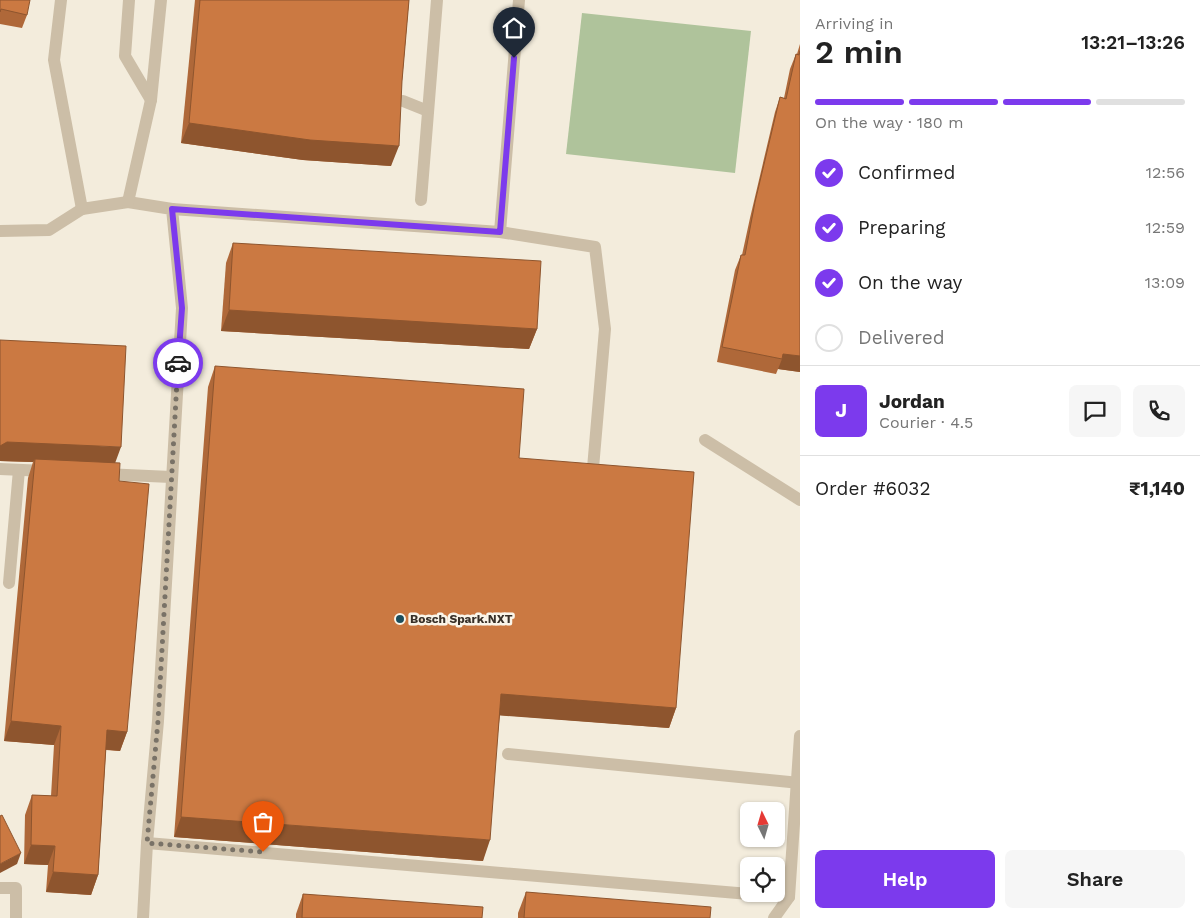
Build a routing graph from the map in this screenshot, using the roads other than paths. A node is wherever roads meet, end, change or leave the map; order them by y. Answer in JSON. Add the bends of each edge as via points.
{"nodes":[{"id":1,"x":61,"y":0,"type":"edge"},
{"id":2,"x":129,"y":0,"type":"edge"},
{"id":3,"x":161,"y":0,"type":"edge"},
{"id":4,"x":437,"y":0,"type":"edge"},
{"id":5,"x":519,"y":0,"type":"edge"},
{"id":6,"x":151,"y":100,"type":"junction"},
{"id":7,"x":402,"y":101,"type":"edge"},
{"id":8,"x":428,"y":111,"type":"junction"},
{"id":9,"x":421,"y":200,"type":"dead end"},
{"id":10,"x":128,"y":202,"type":"junction"},
{"id":11,"x":82,"y":208,"type":"junction"},
{"id":12,"x":172,"y":209,"type":"junction"},
{"id":13,"x":0,"y":231,"type":"edge"},
{"id":14,"x":500,"y":232,"type":"junction"},
{"id":15,"x":705,"y":440,"type":"dead end"},
{"id":16,"x":593,"y":468,"type":"edge"},
{"id":17,"x":0,"y":469,"type":"edge"},
{"id":18,"x":19,"y":470,"type":"junction"},
{"id":19,"x":57,"y":472,"type":"edge"},
{"id":20,"x":95,"y":473,"type":"edge"},
{"id":21,"x":171,"y":476,"type":"junction"},
{"id":22,"x":800,"y":500,"type":"edge"},
{"id":23,"x":9,"y":583,"type":"dead end"},
{"id":24,"x":800,"y":736,"type":"edge"},
{"id":25,"x":508,"y":754,"type":"dead end"},
{"id":26,"x":799,"y":783,"type":"edge"},
{"id":27,"x":147,"y":843,"type":"junction"},
{"id":28,"x":0,"y":888,"type":"edge"},
{"id":29,"x":740,"y":893,"type":"edge"},
{"id":30,"x":785,"y":897,"type":"edge"},
{"id":31,"x":789,"y":897,"type":"junction"},
{"id":32,"x":16,"y":918,"type":"edge"},
{"id":33,"x":143,"y":918,"type":"edge"},
{"id":34,"x":774,"y":918,"type":"edge"}],
"edges":[{"from":1,"to":11,"type":"street","via":[[54,60]]},
{"from":2,"to":6,"type":"street","via":[[125,56]]},
{"from":3,"to":6,"type":"street"},
{"from":4,"to":8,"type":"street"},
{"from":5,"to":14,"type":"street"},
{"from":6,"to":10,"type":"street"},
{"from":7,"to":8,"type":"street"},
{"from":8,"to":9,"type":"street"},
{"from":10,"to":11,"type":"street"},
{"from":10,"to":12,"type":"street"},
{"from":11,"to":13,"type":"street","via":[[50,230]]},
{"from":12,"to":14,"type":"street"},
{"from":12,"to":21,"type":"street","via":[[182,308]]},
{"from":14,"to":16,"type":"street","via":[[595,247],[605,329]]},
{"from":15,"to":22,"type":"street"},
{"from":17,"to":18,"type":"street"},
{"from":18,"to":19,"type":"street"},
{"from":18,"to":23,"type":"street"},
{"from":20,"to":21,"type":"street"},
{"from":21,"to":27,"type":"street","via":[[158,721]]},
{"from":24,"to":26,"type":"street"},
{"from":25,"to":26,"type":"street"},
{"from":26,"to":31,"type":"street"},
{"from":27,"to":29,"type":"street"},
{"from":27,"to":33,"type":"street"},
{"from":28,"to":32,"type":"street","via":[[16,888]]},
{"from":30,"to":31,"type":"street"},
{"from":31,"to":34,"type":"street"}]}
